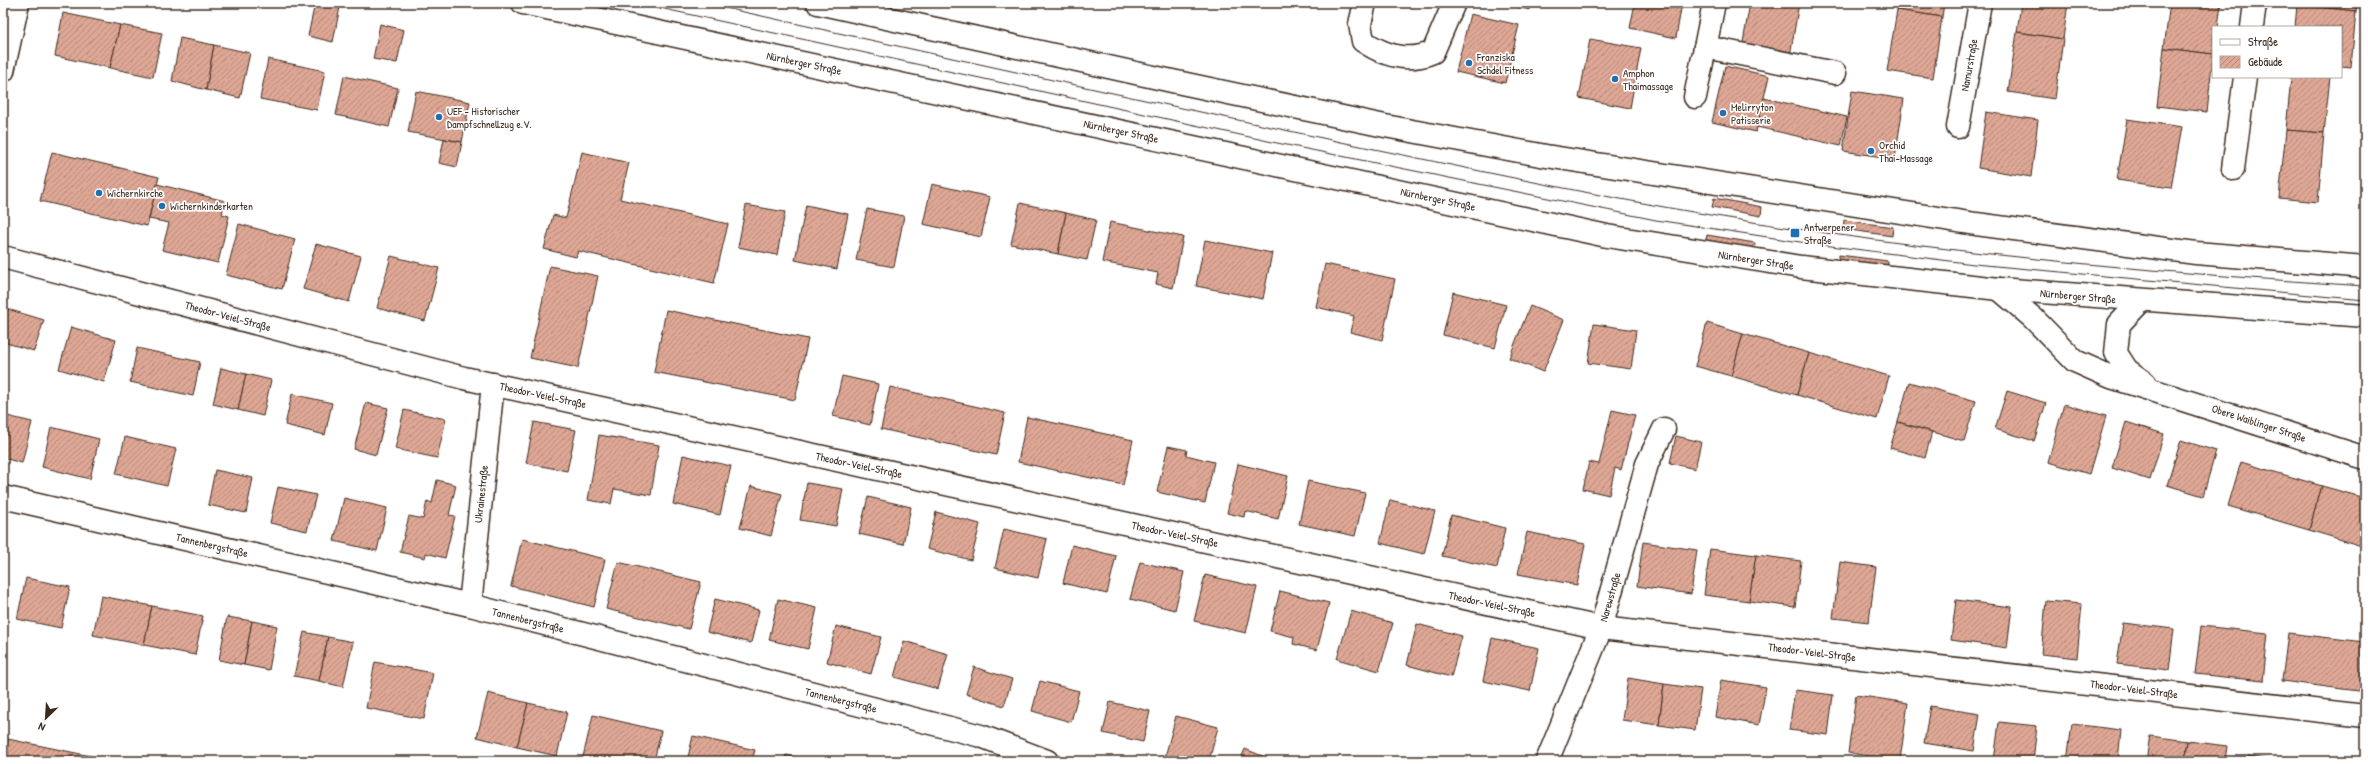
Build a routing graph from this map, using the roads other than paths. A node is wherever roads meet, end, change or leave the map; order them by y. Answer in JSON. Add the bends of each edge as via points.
{"nodes":[{"id":1,"x":18,"y":3,"type":"edge"},
{"id":2,"x":523,"y":3,"type":"edge"},
{"id":3,"x":818,"y":3,"type":"edge"},
{"id":4,"x":1365,"y":3,"type":"edge"},
{"id":5,"x":1454,"y":3,"type":"edge"},
{"id":6,"x":1714,"y":3,"type":"edge"},
{"id":7,"x":1980,"y":3,"type":"edge"},
{"id":8,"x":2255,"y":3,"type":"edge"},
{"id":9,"x":2252,"y":26,"type":"edge"},
{"id":10,"x":1705,"y":47,"type":"junction"},
{"id":11,"x":3,"y":71,"type":"edge"},
{"id":12,"x":1834,"y":73,"type":"dead end"},
{"id":13,"x":2245,"y":78,"type":"edge"},
{"id":14,"x":1695,"y":97,"type":"dead end"},
{"id":15,"x":1958,"y":127,"type":"dead end"},
{"id":16,"x":2233,"y":169,"type":"dead end"},
{"id":17,"x":3,"y":257,"type":"edge"},
{"id":18,"x":2365,"y":267,"type":"edge"},
{"id":19,"x":1999,"y":289,"type":"junction"},
{"id":20,"x":2141,"y":301,"type":"junction"},
{"id":21,"x":2365,"y":316,"type":"edge"},
{"id":22,"x":493,"y":384,"type":"junction"},
{"id":23,"x":2152,"y":388,"type":"junction"},
{"id":24,"x":1664,"y":429,"type":"dead end"},
{"id":25,"x":2365,"y":458,"type":"edge"},
{"id":26,"x":3,"y":497,"type":"edge"},
{"id":27,"x":470,"y":605,"type":"junction"},
{"id":28,"x":1601,"y":628,"type":"junction"},
{"id":29,"x":2365,"y":716,"type":"edge"},
{"id":30,"x":1047,"y":761,"type":"edge"},
{"id":31,"x":1547,"y":761,"type":"edge"}],
"edges":[{"from":1,"to":11,"type":"street"},
{"from":2,"to":19,"type":"street","name":"Nürnberger Straße","via":[[1607,236],[1801,267]]},
{"from":3,"to":18,"type":"street","via":[[1259,100],[1546,156],[1984,226],[2210,255]]},
{"from":4,"to":5,"type":"street","via":[[1360,24],[1363,41],[1378,51],[1402,58],[1423,57],[1433,52]]},
{"from":6,"to":10,"type":"street"},
{"from":7,"to":15,"type":"street","name":"Namurstraße"},
{"from":8,"to":9,"type":"street"},
{"from":10,"to":12,"type":"street"},
{"from":10,"to":14,"type":"street"},
{"from":13,"to":16,"type":"street"},
{"from":17,"to":22,"type":"street","name":"Theodor-Veiel-Straße"},
{"from":19,"to":20,"type":"street","name":"Nürnberger Straße"},
{"from":19,"to":23,"type":"street","name":"Obere Waiblinger Straße","via":[[2033,318],[2075,361],[2111,377]]},
{"from":20,"to":21,"type":"street","name":"Nürnberger Straße"},
{"from":20,"to":23,"type":"street","name":"Obere Waiblinger Straße","via":[[2118,324],[2116,353],[2127,370]]},
{"from":22,"to":27,"type":"street","name":"Ukrainestraße"},
{"from":22,"to":28,"type":"street","name":"Theodor-Veiel-Straße"},
{"from":23,"to":25,"type":"street","name":"Obere Waiblinger Straße"},
{"from":24,"to":28,"type":"street","name":"Narewstraße","via":[[1647,464]]},
{"from":26,"to":27,"type":"street","name":"Tannenbergstraße"},
{"from":27,"to":30,"type":"street","name":"Tannenbergstraße","via":[[981,736]]},
{"from":28,"to":29,"type":"street","name":"Theodor-Veiel-Straße"},
{"from":28,"to":31,"type":"street","name":"Narewstraße"}]}
